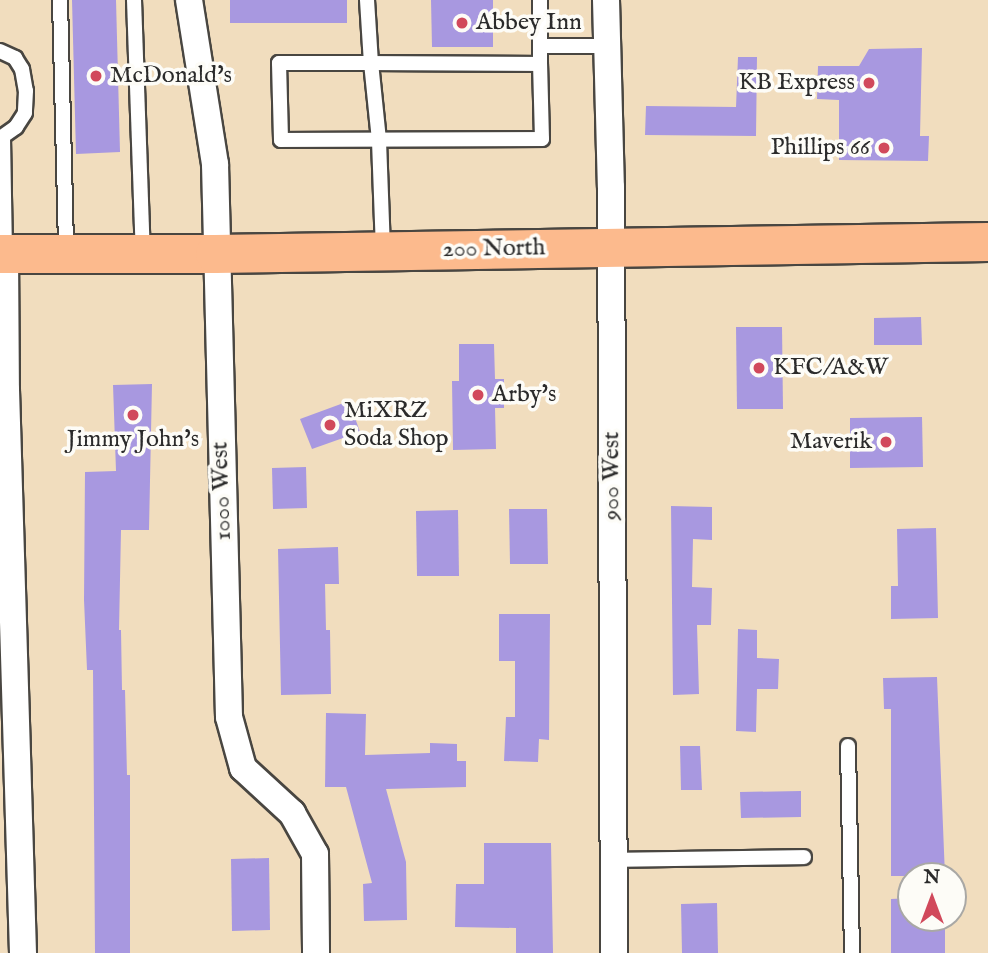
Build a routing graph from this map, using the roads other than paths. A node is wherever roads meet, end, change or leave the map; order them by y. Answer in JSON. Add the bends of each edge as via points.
{"nodes":[{"id":1,"x":60,"y":0,"type":"edge"},
{"id":2,"x":134,"y":0,"type":"edge"},
{"id":3,"x":189,"y":0,"type":"edge"},
{"id":4,"x":368,"y":0,"type":"edge"},
{"id":5,"x":540,"y":0,"type":"edge"},
{"id":6,"x":606,"y":0,"type":"edge"},
{"id":7,"x":540,"y":46,"type":"junction"},
{"id":8,"x":608,"y":46,"type":"junction"},
{"id":9,"x":0,"y":51,"type":"edge"},
{"id":10,"x":371,"y":63,"type":"junction"},
{"id":11,"x":540,"y":64,"type":"junction"},
{"id":12,"x":1,"y":138,"type":"edge"},
{"id":13,"x":379,"y":140,"type":"junction"},
{"id":14,"x":988,"y":242,"type":"edge"},
{"id":15,"x":611,"y":247,"type":"junction"},
{"id":16,"x":383,"y":251,"type":"junction"},
{"id":17,"x":2,"y":254,"type":"edge"},
{"id":18,"x":66,"y":254,"type":"junction"},
{"id":19,"x":143,"y":254,"type":"junction"},
{"id":20,"x":215,"y":254,"type":"junction"},
{"id":21,"x":3,"y":367,"type":"edge"},
{"id":22,"x":848,"y":746,"type":"dead end"},
{"id":23,"x":804,"y":857,"type":"dead end"},
{"id":24,"x":614,"y":860,"type":"junction"},
{"id":25,"x":23,"y":953,"type":"edge"},
{"id":26,"x":316,"y":953,"type":"edge"},
{"id":27,"x":614,"y":953,"type":"edge"},
{"id":28,"x":852,"y":953,"type":"edge"}],
"edges":[{"from":1,"to":18,"type":"lane"},
{"from":2,"to":19,"type":"lane"},
{"from":3,"to":20,"type":"street","name":"1000 West","via":[[215,164]]},
{"from":4,"to":10,"type":"lane"},
{"from":5,"to":7,"type":"lane"},
{"from":6,"to":8,"type":"street","name":"900 West"},
{"from":7,"to":8,"type":"lane"},
{"from":7,"to":11,"type":"lane"},
{"from":8,"to":15,"type":"street","name":"900 West"},
{"from":9,"to":12,"type":"lane","via":[[15,58],[26,91],[25,113]]},
{"from":10,"to":11,"type":"lane"},
{"from":10,"to":13,"type":"lane"},
{"from":10,"to":13,"type":"lane","via":[[279,63],[281,140]]},
{"from":11,"to":13,"type":"lane","via":[[542,139]]},
{"from":12,"to":17,"type":"lane"},
{"from":13,"to":16,"type":"lane"},
{"from":14,"to":15,"type":"main road","name":"200 North"},
{"from":15,"to":16,"type":"main road","name":"200 North"},
{"from":15,"to":24,"type":"street","name":"900 West"},
{"from":16,"to":20,"type":"main road","name":"200 North"},
{"from":17,"to":18,"type":"main road","name":"200 North"},
{"from":17,"to":21,"type":"street"},
{"from":18,"to":19,"type":"main road","name":"200 North"},
{"from":19,"to":20,"type":"main road","name":"200 North"},
{"from":20,"to":26,"type":"street","name":"1000 West","via":[[229,717],[243,768],[292,813],[316,854]]},
{"from":21,"to":25,"type":"street"},
{"from":22,"to":28,"type":"lane"},
{"from":23,"to":24,"type":"lane"},
{"from":24,"to":27,"type":"street","name":"900 West"}]}
